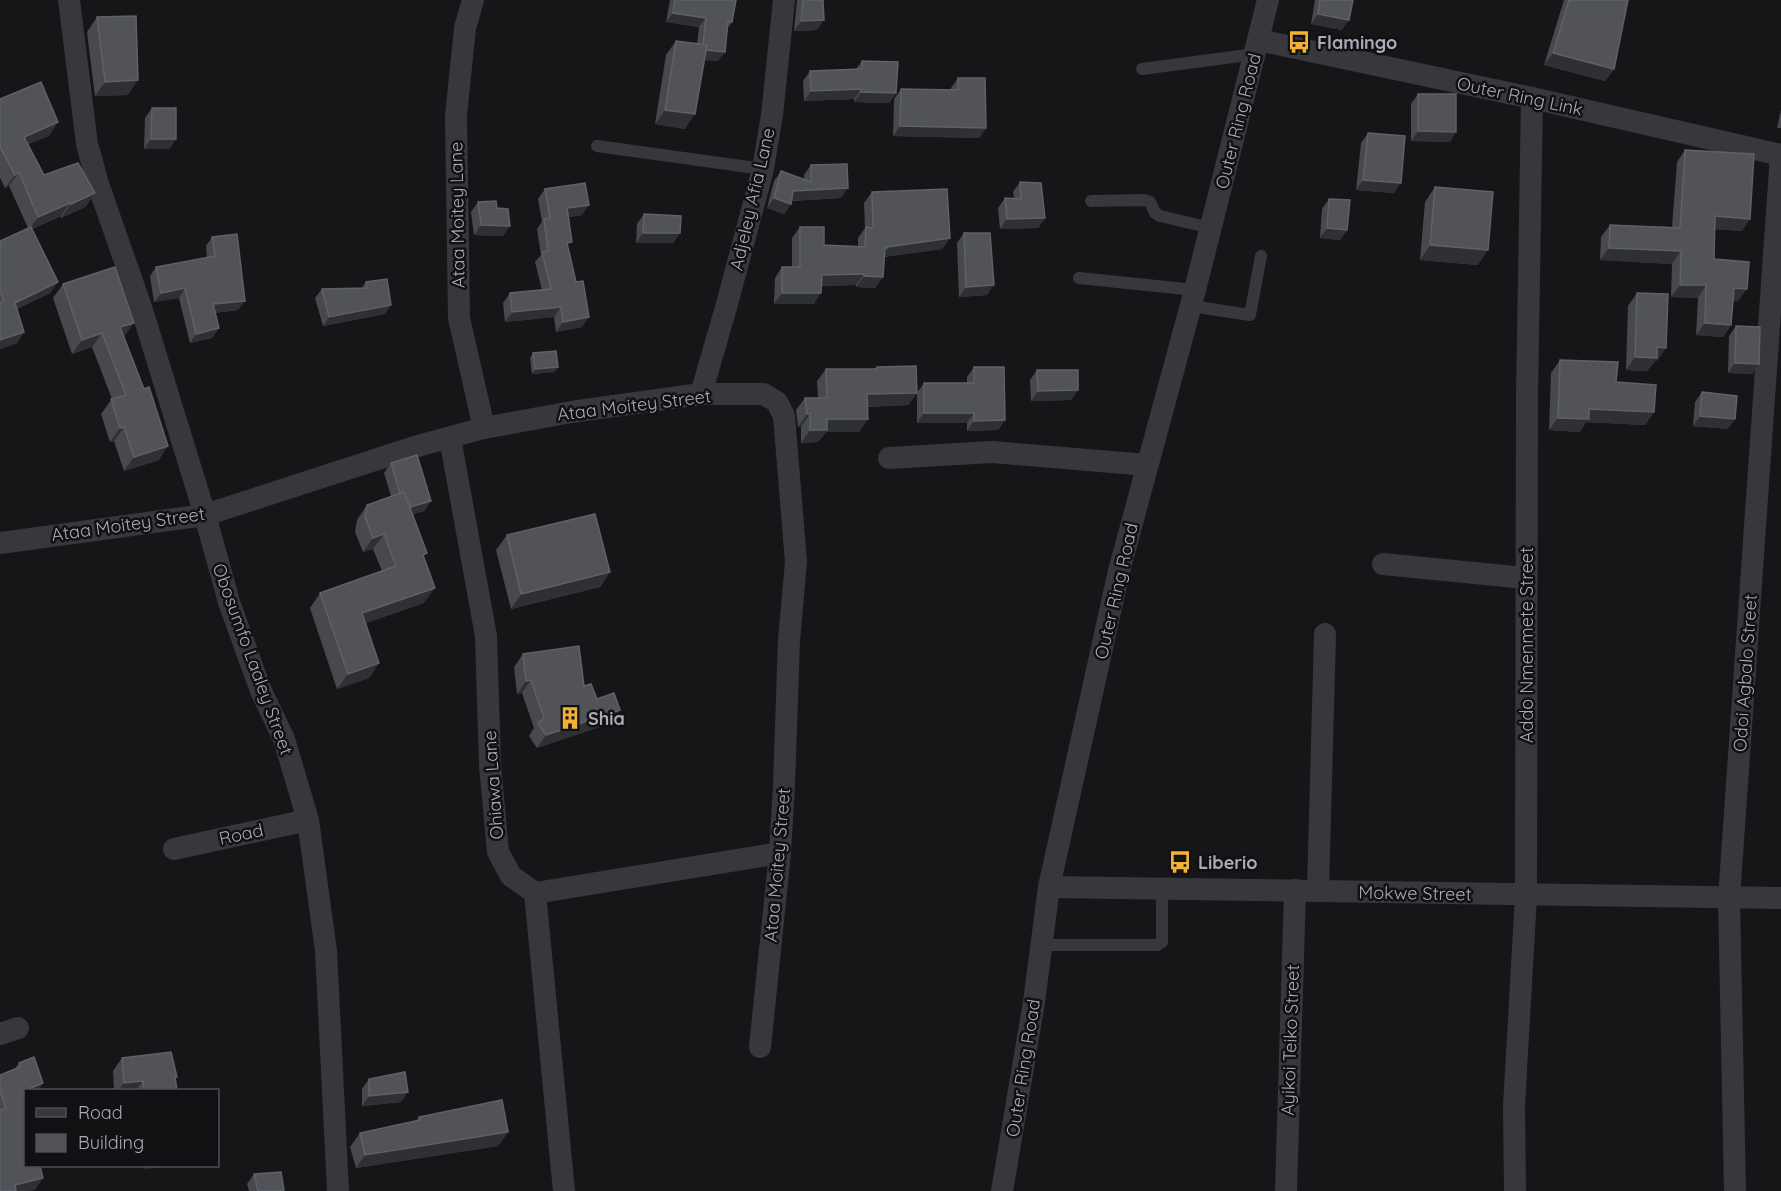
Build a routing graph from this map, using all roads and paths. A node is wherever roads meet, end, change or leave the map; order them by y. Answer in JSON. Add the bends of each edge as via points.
{"nodes":[{"id":1,"x":69,"y":0,"type":"edge"},
{"id":2,"x":473,"y":0,"type":"edge"},
{"id":3,"x":784,"y":0,"type":"edge"},
{"id":4,"x":1268,"y":0,"type":"edge"},
{"id":5,"x":1257,"y":47,"type":"junction"},
{"id":6,"x":1142,"y":69,"type":"dead end"},
{"id":7,"x":1532,"y":98,"type":"junction"},
{"id":8,"x":597,"y":146,"type":"dead end"},
{"id":9,"x":1781,"y":155,"type":"edge"},
{"id":10,"x":763,"y":169,"type":"junction"},
{"id":11,"x":1091,"y":201,"type":"dead end"},
{"id":12,"x":1210,"y":228,"type":"junction"},
{"id":13,"x":1261,"y":256,"type":"dead end"},
{"id":14,"x":1079,"y":278,"type":"dead end"},
{"id":15,"x":1193,"y":298,"type":"junction"},
{"id":16,"x":701,"y":394,"type":"junction"},
{"id":17,"x":484,"y":428,"type":"junction"},
{"id":18,"x":450,"y":438,"type":"junction"},
{"id":19,"x":889,"y":458,"type":"dead end"},
{"id":20,"x":1147,"y":465,"type":"junction"},
{"id":21,"x":205,"y":515,"type":"junction"},
{"id":22,"x":0,"y":543,"type":"edge"},
{"id":23,"x":1383,"y":564,"type":"dead end"},
{"id":24,"x":1526,"y":578,"type":"junction"},
{"id":25,"x":1325,"y":634,"type":"dead end"},
{"id":26,"x":308,"y":820,"type":"junction"},
{"id":27,"x":174,"y":849,"type":"dead end"},
{"id":28,"x":780,"y":853,"type":"junction"},
{"id":29,"x":1049,"y":887,"type":"junction"},
{"id":30,"x":1162,"y":888,"type":"junction"},
{"id":31,"x":1295,"y":890,"type":"junction"},
{"id":32,"x":1318,"y":890,"type":"junction"},
{"id":33,"x":535,"y":893,"type":"junction"},
{"id":34,"x":1526,"y":896,"type":"junction"},
{"id":35,"x":1729,"y":898,"type":"junction"},
{"id":36,"x":1781,"y":898,"type":"edge"},
{"id":37,"x":1042,"y":945,"type":"junction"},
{"id":38,"x":760,"y":1047,"type":"dead end"},
{"id":39,"x":338,"y":1191,"type":"edge"},
{"id":40,"x":564,"y":1191,"type":"edge"},
{"id":41,"x":1002,"y":1191,"type":"edge"},
{"id":42,"x":1286,"y":1191,"type":"edge"},
{"id":43,"x":1515,"y":1191,"type":"edge"},
{"id":44,"x":1735,"y":1191,"type":"edge"}],
"edges":[{"from":1,"to":21,"type":"street","name":"Obosumfo Laaley Street","via":[[87,144]]},
{"from":2,"to":17,"type":"street","name":"Ataa Moitey Lane","via":[[465,28],[456,116],[459,318]]},
{"from":3,"to":10,"type":"street","name":"Adjeley Afia Lane"},
{"from":4,"to":5,"type":"street","name":"Outer Ring Road"},
{"from":5,"to":6,"type":"lane"},
{"from":5,"to":7,"type":"street","name":"Outer Ring Link"},
{"from":5,"to":12,"type":"street","name":"Outer Ring Road"},
{"from":7,"to":9,"type":"street","name":"Outer Ring Link"},
{"from":7,"to":24,"type":"street","name":"Addo Nmenmete Street"},
{"from":8,"to":10,"type":"lane"},
{"from":9,"to":35,"type":"street","name":"Odoi Agbalo Street"},
{"from":10,"to":16,"type":"street","name":"Adjeley Afia Lane"},
{"from":11,"to":12,"type":"lane","via":[[1145,200],[1160,216]]},
{"from":12,"to":15,"type":"street","name":"Outer Ring Road"},
{"from":13,"to":15,"type":"lane","via":[[1250,315]]},
{"from":14,"to":15,"type":"lane"},
{"from":15,"to":20,"type":"street","name":"Outer Ring Road"},
{"from":16,"to":17,"type":"street","name":"Ataa Moitey Street"},
{"from":16,"to":28,"type":"street","name":"Ataa Moitey Street","via":[[764,394],[777,402],[784,416],[796,561]]},
{"from":17,"to":18,"type":"street","name":"Ataa Moitey Street"},
{"from":18,"to":21,"type":"street","name":"Ataa Moitey Street"},
{"from":18,"to":33,"type":"street","name":"Ohiawa Lane","via":[[486,636],[490,765],[498,852],[512,876]]},
{"from":19,"to":20,"type":"street","via":[[992,452]]},
{"from":20,"to":29,"type":"street","name":"Outer Ring Road","via":[[1119,571]]},
{"from":21,"to":22,"type":"street","name":"Ataa Moitey Street"},
{"from":21,"to":26,"type":"street","name":"Obosumfo Laaley Street","via":[[229,602],[261,691],[284,739]]},
{"from":23,"to":24,"type":"street"},
{"from":24,"to":34,"type":"street","name":"Addo Nmenmete Street"},
{"from":25,"to":32,"type":"street"},
{"from":26,"to":27,"type":"street","name":"Road"},
{"from":26,"to":39,"type":"street","name":"Obosumfo Laaley Street","via":[[326,951]]},
{"from":28,"to":33,"type":"street"},
{"from":28,"to":38,"type":"street","name":"Ataa Moitey Street"},
{"from":29,"to":30,"type":"street","name":"Mokwe Street"},
{"from":29,"to":37,"type":"street","name":"Outer Ring Road"},
{"from":30,"to":31,"type":"street","name":"Mokwe Street"},
{"from":30,"to":37,"type":"lane","via":[[1162,942],[1157,945]]},
{"from":31,"to":32,"type":"street","name":"Mokwe Street"},
{"from":31,"to":42,"type":"street","name":"Ayikoi Teiko Street"},
{"from":32,"to":34,"type":"street","name":"Mokwe Street"},
{"from":33,"to":40,"type":"street"},
{"from":34,"to":35,"type":"street","name":"Mokwe Street"},
{"from":34,"to":43,"type":"street","name":"Addo Nmenmete Street","via":[[1514,1106]]},
{"from":35,"to":36,"type":"street","name":"Mokwe Street"},
{"from":35,"to":44,"type":"street","name":"Odoi Agbalo Street"},
{"from":37,"to":41,"type":"street","name":"Outer Ring Road"}]}
